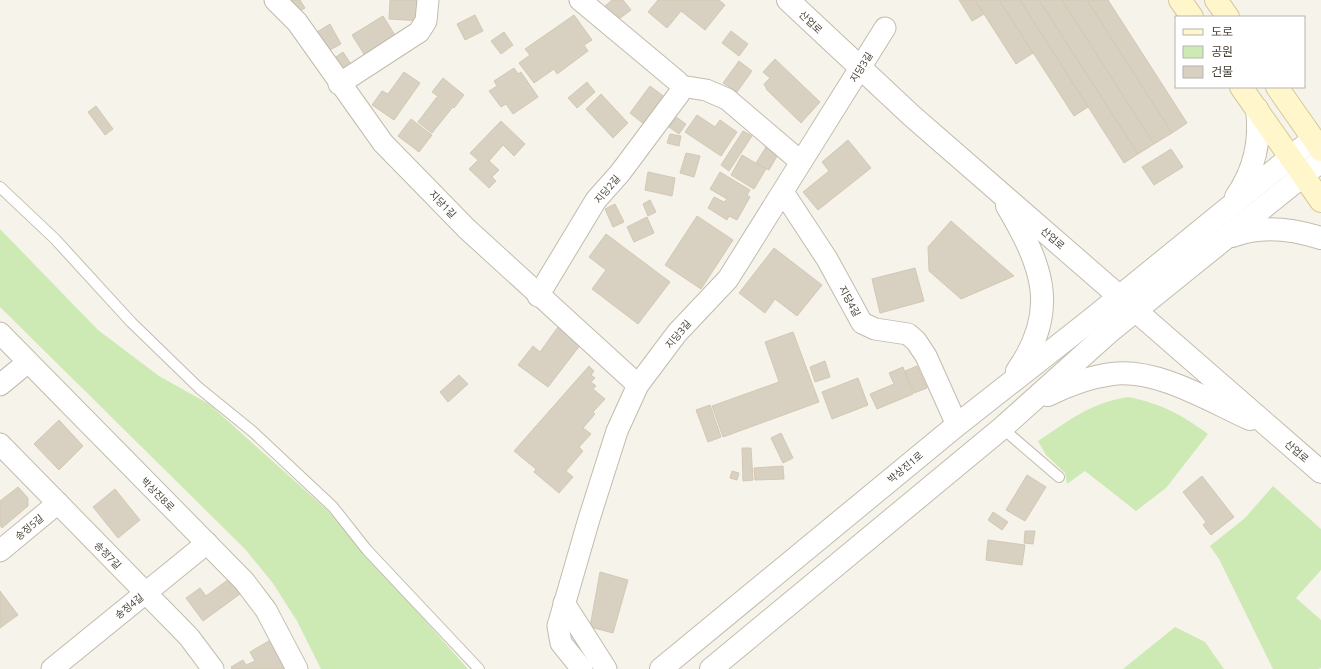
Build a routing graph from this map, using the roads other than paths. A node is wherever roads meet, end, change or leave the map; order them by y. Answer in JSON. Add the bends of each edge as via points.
{"nodes":[{"id":1,"x":275,"y":0,"type":"edge"},
{"id":2,"x":428,"y":0,"type":"edge"},
{"id":3,"x":580,"y":0,"type":"edge"},
{"id":4,"x":788,"y":0,"type":"edge"},
{"id":5,"x":1180,"y":0,"type":"edge"},
{"id":6,"x":1216,"y":0,"type":"edge"},
{"id":7,"x":1191,"y":16,"type":"edge"},
{"id":8,"x":1227,"y":16,"type":"edge"},
{"id":9,"x":885,"y":28,"type":"dead end"},
{"id":10,"x":860,"y":69,"type":"junction"},
{"id":11,"x":340,"y":84,"type":"junction"},
{"id":12,"x":681,"y":86,"type":"junction"},
{"id":13,"x":1242,"y":88,"type":"edge"},
{"id":14,"x":1278,"y":88,"type":"edge"},
{"id":15,"x":1257,"y":109,"type":"junction"},
{"id":16,"x":1317,"y":145,"type":"edge"},
{"id":17,"x":1290,"y":158,"type":"junction"},
{"id":18,"x":1321,"y":161,"type":"edge"},
{"id":19,"x":802,"y":162,"type":"junction"},
{"id":20,"x":1303,"y":176,"type":"junction"},
{"id":21,"x":0,"y":187,"type":"edge"},
{"id":22,"x":997,"y":189,"type":"junction"},
{"id":23,"x":783,"y":192,"type":"junction"},
{"id":24,"x":1321,"y":200,"type":"edge"},
{"id":25,"x":1226,"y":210,"type":"junction"},
{"id":26,"x":1226,"y":238,"type":"junction"},
{"id":27,"x":1321,"y":238,"type":"edge"},
{"id":28,"x":538,"y":296,"type":"junction"},
{"id":29,"x":1120,"y":297,"type":"junction"},
{"id":30,"x":1136,"y":311,"type":"junction"},
{"id":31,"x":0,"y":334,"type":"edge"},
{"id":32,"x":28,"y":362,"type":"junction"},
{"id":33,"x":1008,"y":384,"type":"junction"},
{"id":34,"x":0,"y":385,"type":"edge"},
{"id":35,"x":638,"y":385,"type":"junction"},
{"id":36,"x":1030,"y":404,"type":"junction"},
{"id":37,"x":956,"y":425,"type":"junction"},
{"id":38,"x":1002,"y":428,"type":"junction"},
{"id":39,"x":1273,"y":430,"type":"junction"},
{"id":40,"x":0,"y":444,"type":"edge"},
{"id":41,"x":1321,"y":472,"type":"edge"},
{"id":42,"x":1060,"y":477,"type":"dead end"},
{"id":43,"x":58,"y":503,"type":"junction"},
{"id":44,"x":207,"y":543,"type":"junction"},
{"id":45,"x":0,"y":551,"type":"edge"},
{"id":46,"x":146,"y":593,"type":"junction"},
{"id":47,"x":564,"y":603,"type":"junction"},
{"id":48,"x":52,"y":669,"type":"edge"},
{"id":49,"x":213,"y":669,"type":"edge"},
{"id":50,"x":297,"y":669,"type":"edge"},
{"id":51,"x":479,"y":669,"type":"edge"},
{"id":52,"x":582,"y":669,"type":"edge"},
{"id":53,"x":606,"y":669,"type":"edge"},
{"id":54,"x":661,"y":669,"type":"edge"},
{"id":55,"x":711,"y":669,"type":"edge"}],
"edges":[{"from":1,"to":11,"type":"street","name":"지당1길","via":[[297,22]]},
{"from":2,"to":11,"type":"street","via":[[426,21],[419,32]]},
{"from":3,"to":12,"type":"street"},
{"from":4,"to":10,"type":"street","name":"산업로"},
{"from":5,"to":7,"type":"main road"},
{"from":6,"to":8,"type":"main road"},
{"from":9,"to":10,"type":"street","name":"지당3길"},
{"from":10,"to":19,"type":"street","name":"지당3길"},
{"from":10,"to":22,"type":"street","name":"산업로"},
{"from":11,"to":28,"type":"street","name":"지당1길","via":[[383,142],[467,229]]},
{"from":12,"to":19,"type":"street","via":[[706,90],[727,99]]},
{"from":12,"to":28,"type":"street","name":"지당2길","via":[[679,94],[596,200]]},
{"from":13,"to":15,"type":"main road"},
{"from":14,"to":16,"type":"main road"},
{"from":15,"to":17,"type":"main road"},
{"from":15,"to":25,"type":"street","via":[[1259,126],[1249,174]]},
{"from":16,"to":17,"type":"street","name":"박상진1로"},
{"from":17,"to":20,"type":"main road"},
{"from":17,"to":25,"type":"street","name":"박상진1로"},
{"from":18,"to":20,"type":"street"},
{"from":19,"to":23,"type":"street","name":"지당3길"},
{"from":20,"to":24,"type":"main road"},
{"from":20,"to":26,"type":"street"},
{"from":21,"to":51,"type":"lane","via":[[55,239],[131,322],[199,388],[252,431],[333,507],[367,550]]},
{"from":22,"to":29,"type":"street","name":"산업로"},
{"from":22,"to":33,"type":"street","via":[[1030,249],[1043,290],[1039,330],[1026,358]]},
{"from":23,"to":35,"type":"street","name":"지당3길","via":[[728,279],[677,333]]},
{"from":23,"to":37,"type":"street","name":"지당4길","via":[[827,259],[862,322],[875,329],[908,334],[916,341],[926,356]]},
{"from":25,"to":29,"type":"street","name":"박상진1로"},
{"from":26,"to":27,"type":"street","via":[[1265,230],[1284,230]]},
{"from":26,"to":30,"type":"street"},
{"from":28,"to":35,"type":"street","name":"지당1길"},
{"from":29,"to":30,"type":"street","name":"산업로"},
{"from":29,"to":33,"type":"street","name":"박상진1로"},
{"from":30,"to":36,"type":"street"},
{"from":30,"to":39,"type":"street","name":"산업로"},
{"from":31,"to":32,"type":"street","name":"박상진8로"},
{"from":32,"to":34,"type":"street"},
{"from":32,"to":44,"type":"street","name":"박상진8로"},
{"from":33,"to":37,"type":"street","name":"박상진1로"},
{"from":35,"to":47,"type":"street","name":"지당3길","via":[[617,431]]},
{"from":36,"to":38,"type":"street"},
{"from":36,"to":39,"type":"street","via":[[1062,388],[1093,377],[1128,373],[1154,377],[1181,387]]},
{"from":37,"to":54,"type":"street","name":"박상진1로"},
{"from":38,"to":42,"type":"lane"},
{"from":38,"to":55,"type":"street"},
{"from":39,"to":41,"type":"street","name":"산업로"},
{"from":40,"to":43,"type":"street","name":"송정7길"},
{"from":43,"to":45,"type":"street","name":"송정5길"},
{"from":43,"to":46,"type":"street","name":"송정7길"},
{"from":44,"to":46,"type":"street","name":"송정4길"},
{"from":44,"to":50,"type":"street","name":"박상진8로","via":[[244,581],[266,610]]},
{"from":46,"to":48,"type":"street","name":"송정4길"},
{"from":46,"to":49,"type":"street","name":"송정7길","via":[[189,637]]},
{"from":47,"to":52,"type":"street","name":"지당3길","via":[[558,626],[561,643]]},
{"from":47,"to":53,"type":"street"}]}
